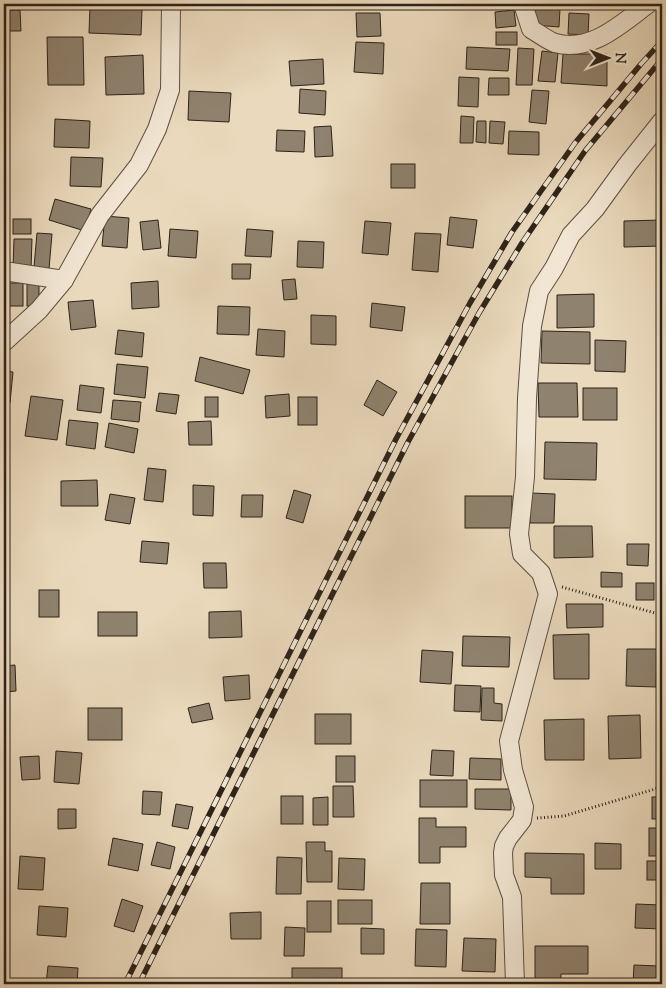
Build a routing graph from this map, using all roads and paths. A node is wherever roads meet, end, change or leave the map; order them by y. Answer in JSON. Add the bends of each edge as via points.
{"nodes":[{"id":1,"x":171,"y":4,"type":"edge"},
{"id":2,"x":523,"y":4,"type":"edge"},
{"id":3,"x":648,"y":4,"type":"edge"},
{"id":4,"x":662,"y":121,"type":"edge"},
{"id":5,"x":4,"y":271,"type":"edge"},
{"id":6,"x":64,"y":280,"type":"junction"},
{"id":7,"x":4,"y":342,"type":"edge"},
{"id":8,"x":544,"y":582,"type":"junction"},
{"id":9,"x":662,"y":615,"type":"edge"},
{"id":10,"x":662,"y":787,"type":"edge"},
{"id":11,"x":522,"y":820,"type":"junction"},
{"id":12,"x":515,"y":984,"type":"edge"}],
"edges":[{"from":1,"to":6,"type":"street","via":[[170,90],[157,129],[139,165],[100,215]]},
{"from":2,"to":3,"type":"street","via":[[531,29],[554,42],[581,45],[606,35]]},
{"from":4,"to":8,"type":"street","via":[[595,209],[571,235],[538,291],[532,326],[519,534],[522,554],[541,573]]},
{"from":5,"to":6,"type":"street"},
{"from":6,"to":7,"type":"street","via":[[39,310]]},
{"from":8,"to":9,"type":"path"},
{"from":8,"to":11,"type":"street","via":[[548,594],[509,741],[513,770],[524,807]]},
{"from":10,"to":11,"type":"path","via":[[564,816]]},
{"from":11,"to":12,"type":"street","via":[[508,838],[503,853],[504,875],[512,897]]}]}
